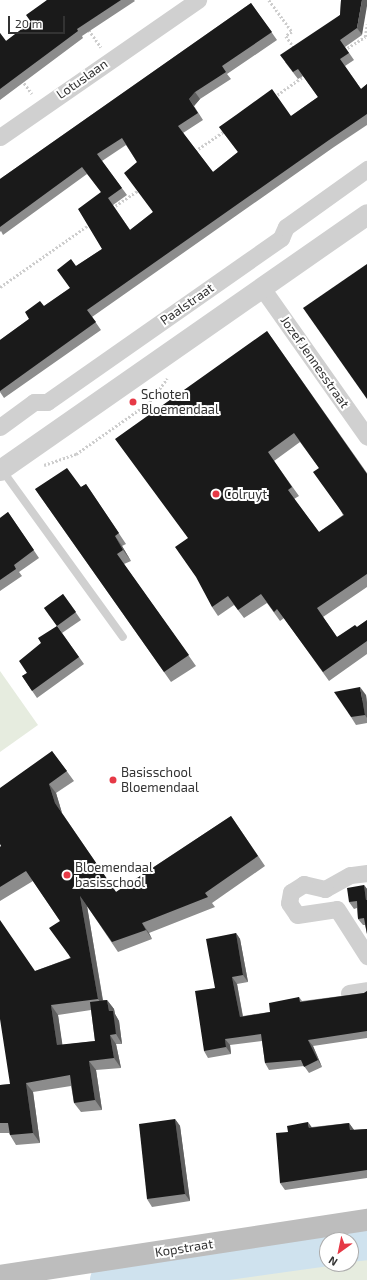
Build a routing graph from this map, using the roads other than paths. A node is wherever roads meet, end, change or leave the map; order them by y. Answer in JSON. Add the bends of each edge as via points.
{"nodes":[{"id":1,"x":198,"y":0,"type":"edge"},
{"id":2,"x":0,"y":137,"type":"edge"},
{"id":3,"x":367,"y":169,"type":"edge"},
{"id":4,"x":367,"y":214,"type":"edge"},
{"id":5,"x":262,"y":288,"type":"junction"},
{"id":6,"x":0,"y":427,"type":"edge"},
{"id":7,"x":367,"y":437,"type":"edge"},
{"id":8,"x":1,"y":470,"type":"edge"},
{"id":9,"x":123,"y":637,"type":"dead end"},
{"id":10,"x":367,"y":872,"type":"edge"},
{"id":11,"x":324,"y":889,"type":"junction"},
{"id":12,"x":337,"y":909,"type":"junction"},
{"id":13,"x":367,"y":956,"type":"edge"},
{"id":14,"x":367,"y":990,"type":"edge"},
{"id":15,"x":349,"y":994,"type":"edge"},
{"id":16,"x":367,"y":1220,"type":"edge"},
{"id":17,"x":0,"y":1276,"type":"edge"}],
"edges":[{"from":1,"to":2,"type":"street","name":"Lotuslaan"},
{"from":3,"to":6,"type":"street","name":"Paalstraat","via":[[286,226],[281,238],[274,243],[47,402],[34,402]]},
{"from":4,"to":5,"type":"street"},
{"from":5,"to":7,"type":"street","name":"Jozef Jennesstraat"},
{"from":5,"to":8,"type":"street"},
{"from":8,"to":9,"type":"lane"},
{"from":10,"to":11,"type":"street","via":[[350,875]]},
{"from":11,"to":12,"type":"street"},
{"from":11,"to":12,"type":"street","via":[[304,884],[291,892],[289,903],[297,914]]},
{"from":12,"to":13,"type":"street"},
{"from":14,"to":15,"type":"street"},
{"from":16,"to":17,"type":"main road","name":"Kopstraat"}]}
